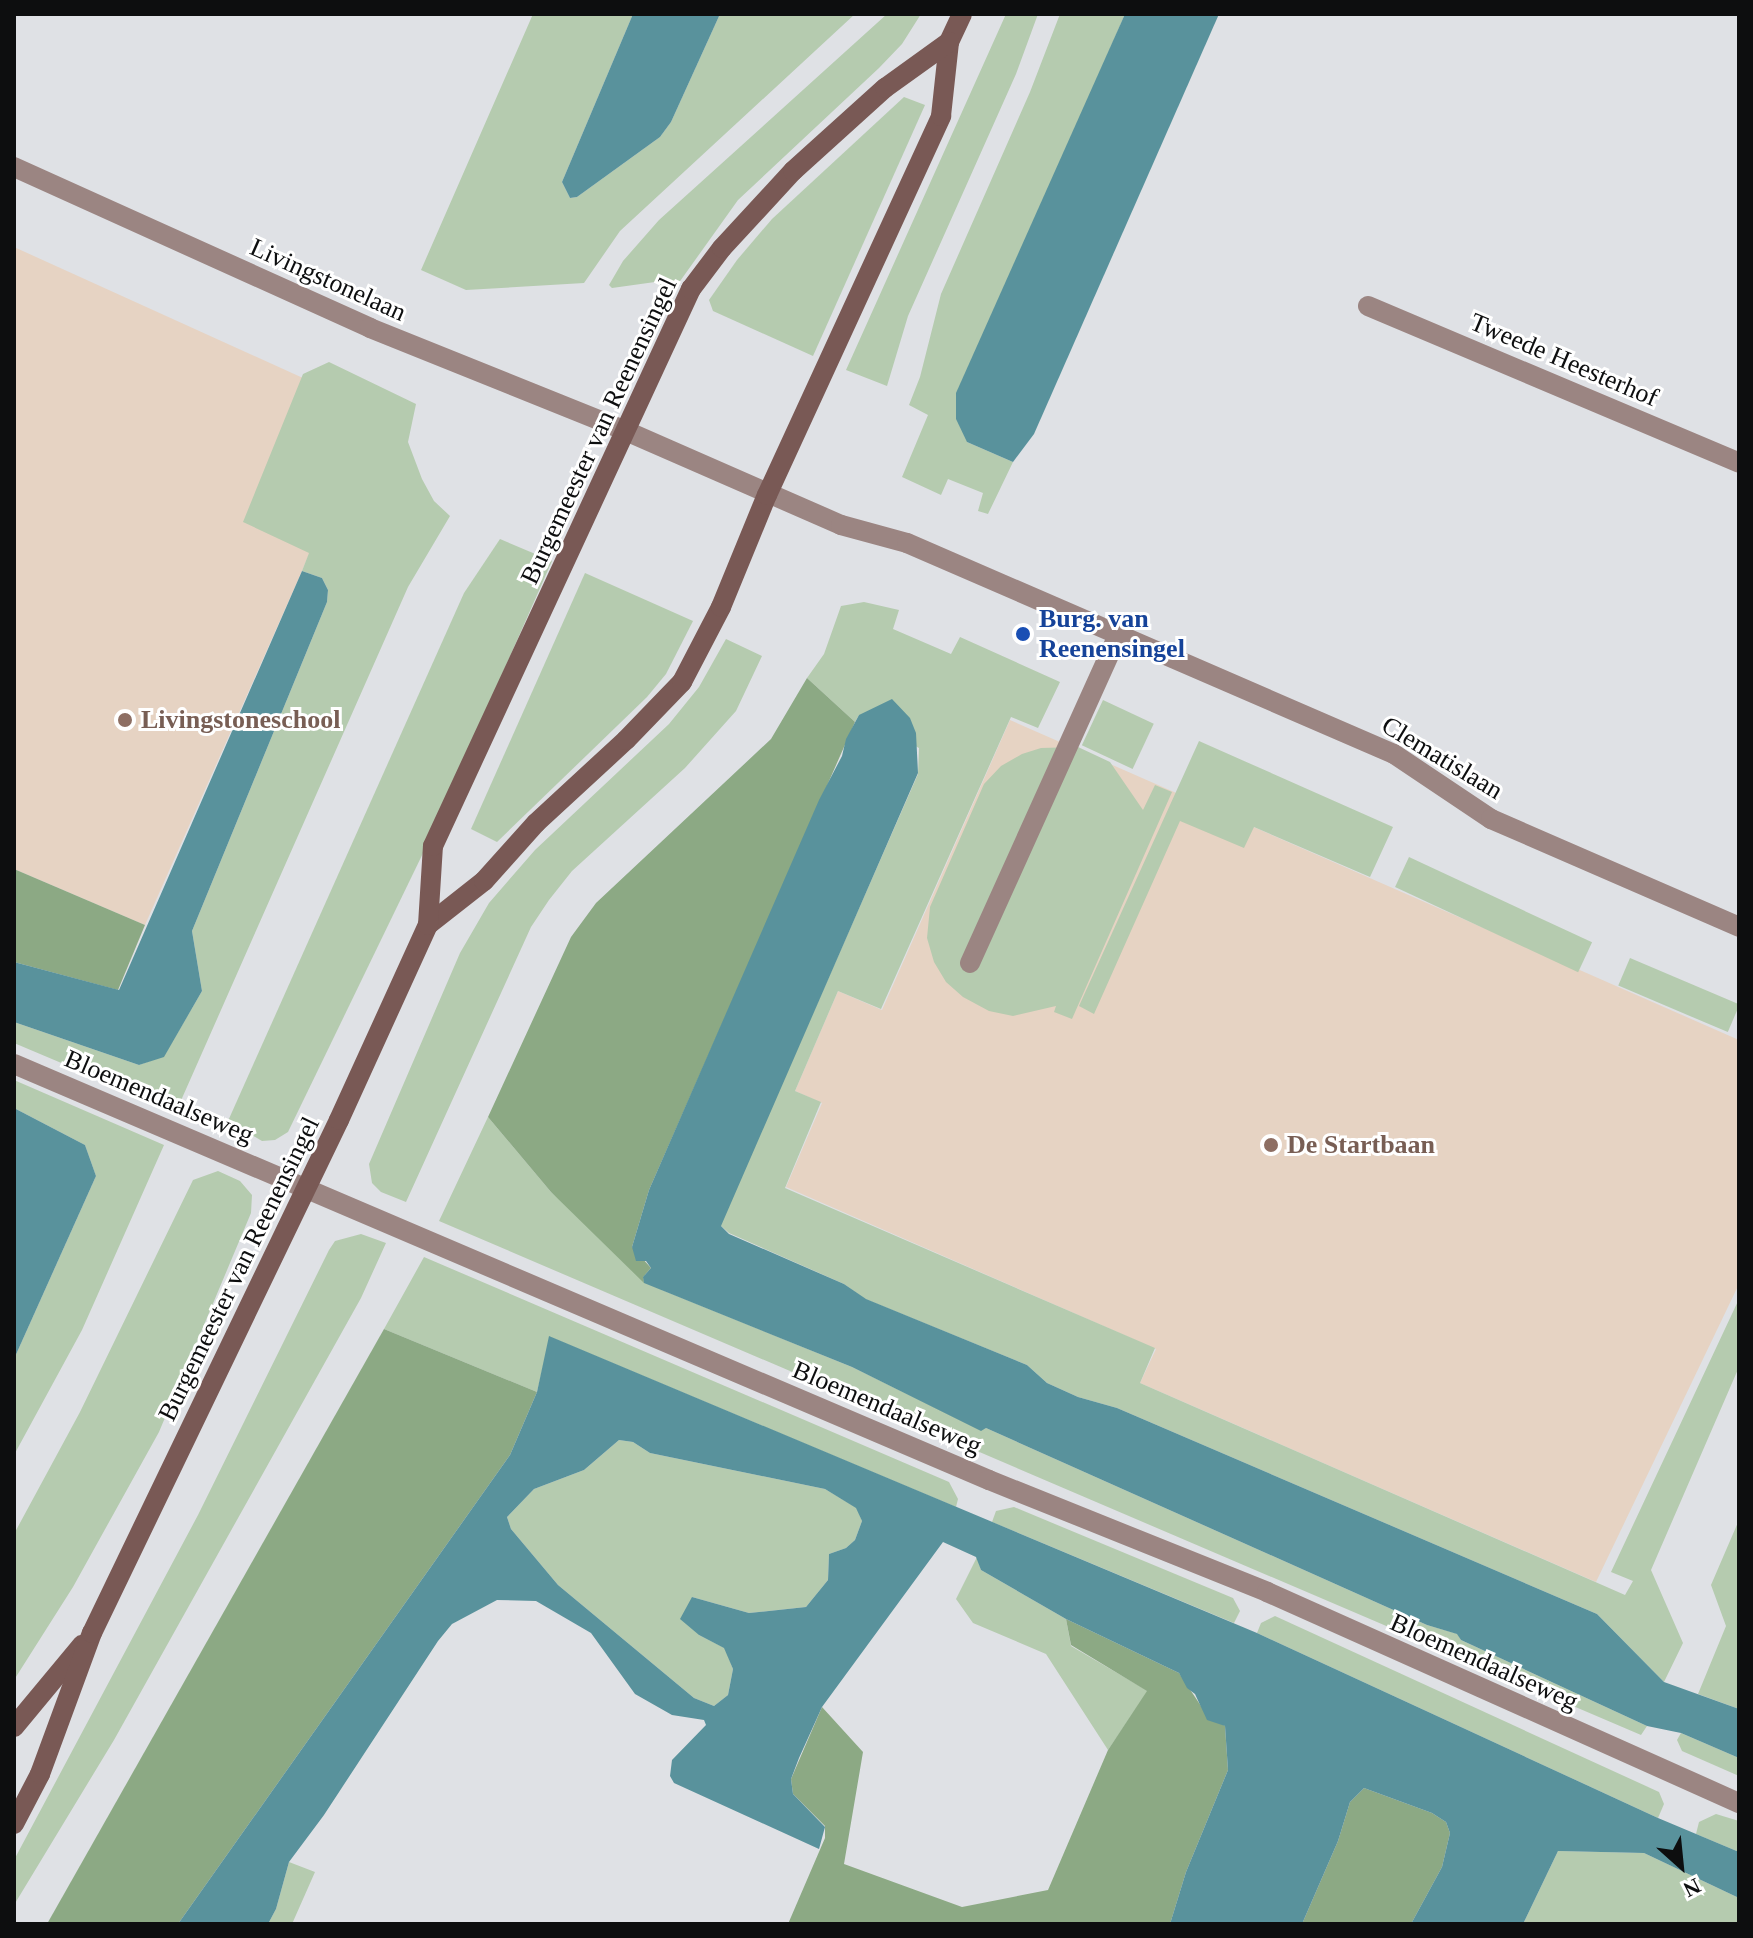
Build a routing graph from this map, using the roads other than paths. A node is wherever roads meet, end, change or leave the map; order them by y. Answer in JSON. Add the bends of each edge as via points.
{"nodes":[{"id":1,"x":962,"y":14,"type":"edge"},
{"id":2,"x":949,"y":42,"type":"junction"},
{"id":3,"x":14,"y":167,"type":"edge"},
{"id":4,"x":1368,"y":306,"type":"dead end"},
{"id":5,"x":626,"y":431,"type":"junction"},
{"id":6,"x":1739,"y":463,"type":"edge"},
{"id":7,"x":767,"y":495,"type":"junction"},
{"id":8,"x":1118,"y":635,"type":"junction"},
{"id":9,"x":428,"y":925,"type":"junction"},
{"id":10,"x":1739,"y":927,"type":"edge"},
{"id":11,"x":970,"y":963,"type":"dead end"},
{"id":12,"x":14,"y":1064,"type":"edge"},
{"id":13,"x":305,"y":1188,"type":"junction"},
{"id":14,"x":92,"y":1633,"type":"junction"},
{"id":15,"x":14,"y":1727,"type":"edge"},
{"id":16,"x":1739,"y":1803,"type":"edge"},
{"id":17,"x":14,"y":1824,"type":"edge"}],
"edges":[{"from":1,"to":2,"type":"main road","name":"Burgemeester van Reenensingel"},
{"from":2,"to":5,"type":"main road","name":"Burgemeester van Reenensingel","via":[[885,88],[793,171],[722,248],[691,289]]},
{"from":2,"to":7,"type":"main road","name":"Burgemeester van Reenensingel","via":[[941,116]]},
{"from":3,"to":5,"type":"street","name":"Livingstonelaan","via":[[370,328]]},
{"from":4,"to":6,"type":"street","name":"Tweede Heesterhof"},
{"from":5,"to":7,"type":"street","name":"Livingstonelaan"},
{"from":5,"to":9,"type":"main road","name":"Burgemeester van Reenensingel","via":[[433,846]]},
{"from":7,"to":8,"type":"street","name":"Clematislaan","via":[[841,525],[907,543]]},
{"from":7,"to":9,"type":"main road","name":"Burgemeester van Reenensingel","via":[[721,607],[682,682],[536,823],[484,881]]},
{"from":8,"to":10,"type":"street","name":"Clematislaan","via":[[1394,754],[1491,819]]},
{"from":8,"to":11,"type":"street"},
{"from":9,"to":13,"type":"main road","name":"Burgemeester van Reenensingel"},
{"from":12,"to":13,"type":"street","name":"Bloemendaalseweg"},
{"from":13,"to":14,"type":"main road","name":"Burgemeester van Reenensingel"},
{"from":13,"to":16,"type":"street","name":"Bloemendaalseweg","via":[[989,1480],[1267,1592]]},
{"from":14,"to":15,"type":"main road","name":"Burgemeester van Reenensingel"},
{"from":14,"to":17,"type":"main road","name":"Burgemeester van Reenensingel","via":[[40,1774]]}]}
